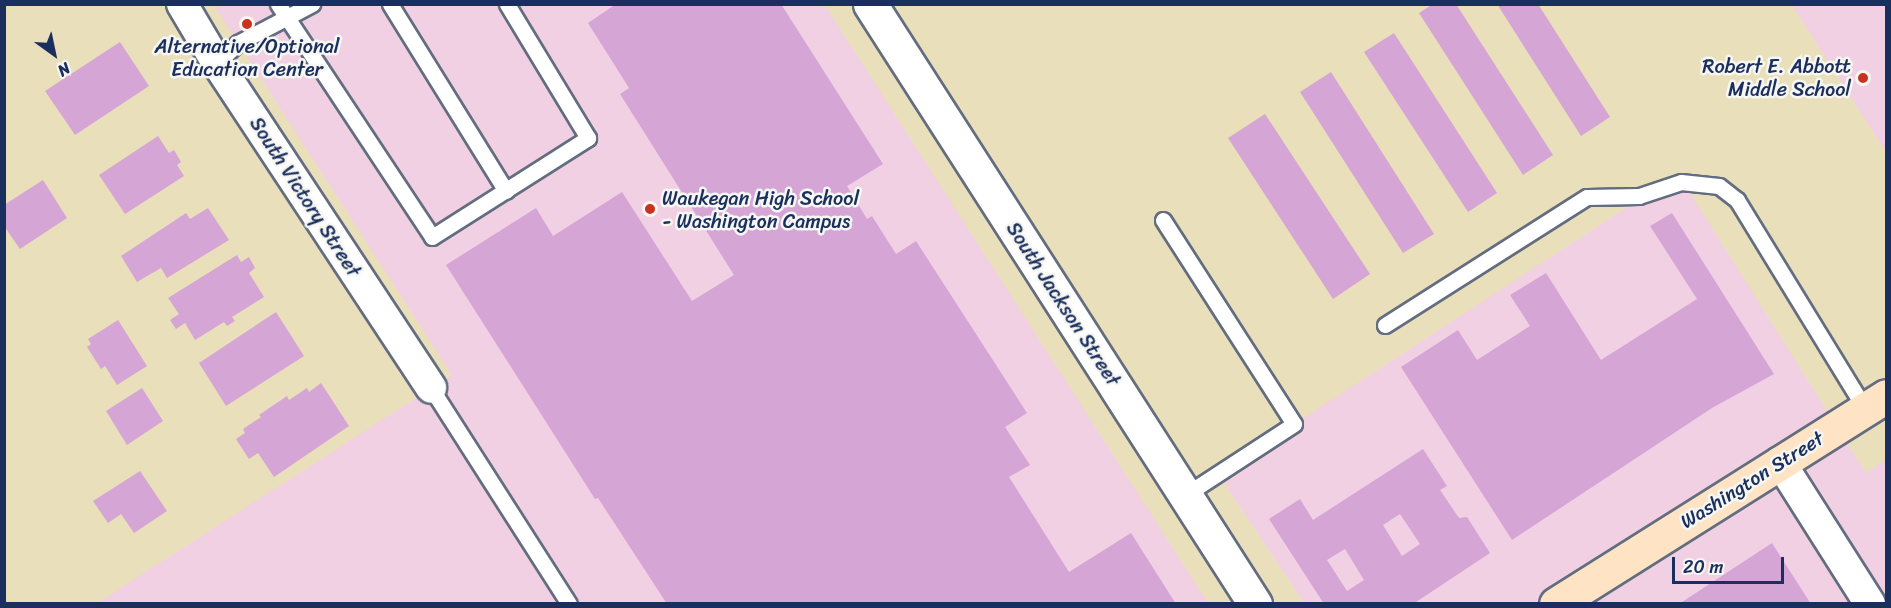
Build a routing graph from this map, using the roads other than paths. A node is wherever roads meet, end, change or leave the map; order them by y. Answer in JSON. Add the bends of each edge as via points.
{"nodes":[{"id":1,"x":182,"y":4,"type":"edge"},
{"id":2,"x":278,"y":4,"type":"edge"},
{"id":3,"x":312,"y":4,"type":"edge"},
{"id":4,"x":390,"y":4,"type":"edge"},
{"id":5,"x":507,"y":4,"type":"edge"},
{"id":6,"x":870,"y":4,"type":"edge"},
{"id":7,"x":287,"y":18,"type":"junction"},
{"id":8,"x":217,"y":63,"type":"junction"},
{"id":9,"x":506,"y":191,"type":"junction"},
{"id":10,"x":1163,"y":220,"type":"dead end"},
{"id":11,"x":1385,"y":325,"type":"dead end"},
{"id":12,"x":431,"y":388,"type":"joint"},
{"id":13,"x":1876,"y":402,"type":"edge"},
{"id":14,"x":1780,"y":462,"type":"junction"},
{"id":15,"x":1185,"y":495,"type":"junction"},
{"id":16,"x":569,"y":603,"type":"edge"},
{"id":17,"x":1255,"y":603,"type":"edge"},
{"id":18,"x":1556,"y":603,"type":"edge"},
{"id":19,"x":1870,"y":603,"type":"edge"}],
"edges":[{"from":1,"to":8,"type":"street","name":"South Victory Street"},
{"from":2,"to":7,"type":"lane"},
{"from":3,"to":7,"type":"lane"},
{"from":4,"to":9,"type":"lane"},
{"from":5,"to":9,"type":"lane","via":[[588,138]]},
{"from":6,"to":15,"type":"street","name":"South Jackson Street"},
{"from":7,"to":8,"type":"lane","via":[[238,43]]},
{"from":7,"to":9,"type":"lane","via":[[432,237]]},
{"from":8,"to":12,"type":"street","name":"South Victory Street"},
{"from":10,"to":15,"type":"lane","via":[[1294,424]]},
{"from":11,"to":13,"type":"lane","via":[[1587,197],[1639,196],[1681,182],[1719,186],[1737,201]]},
{"from":12,"to":16,"type":"lane"},
{"from":13,"to":14,"type":"main road","name":"Washington Street"},
{"from":14,"to":18,"type":"main road","name":"Washington Street"},
{"from":14,"to":19,"type":"street"},
{"from":15,"to":17,"type":"street","name":"South Jackson Street"}]}
